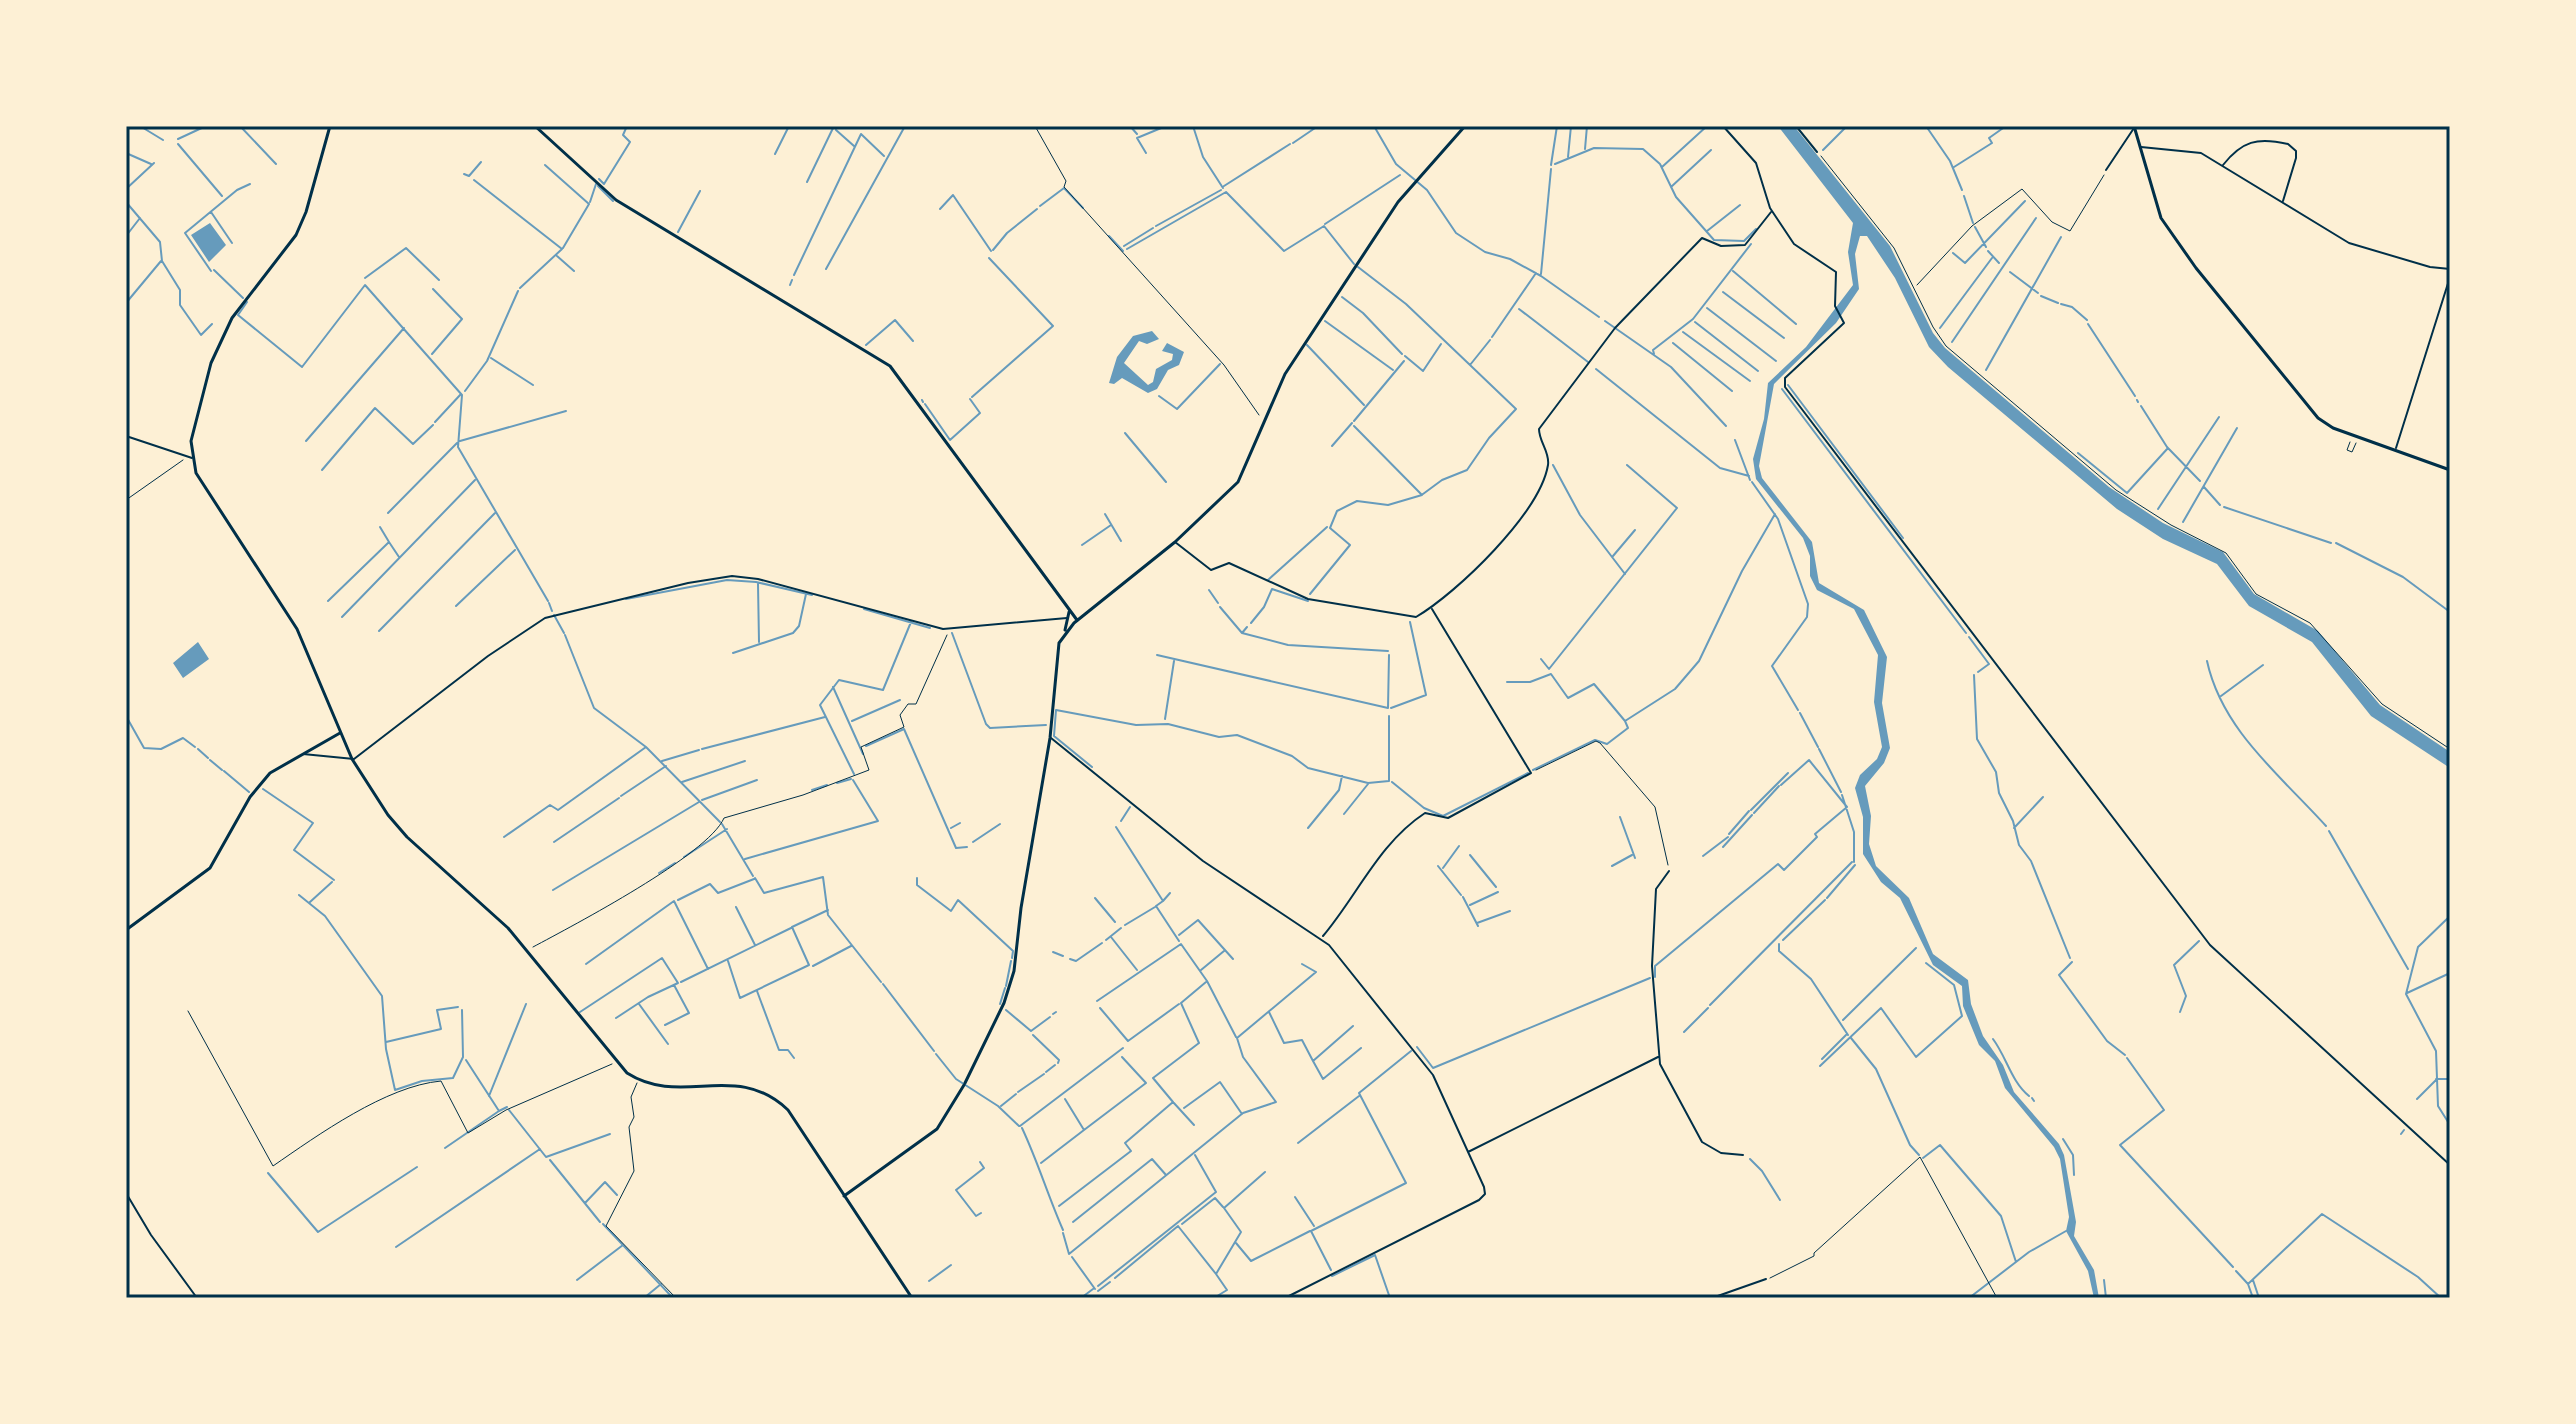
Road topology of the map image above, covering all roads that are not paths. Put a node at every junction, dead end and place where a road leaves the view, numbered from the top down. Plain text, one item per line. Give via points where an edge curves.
1 (330, 126) edge
2 (535, 126) edge
3 (1465, 126) edge
4 (1723, 126) edge
5 (1796, 126) edge
6 (2134, 127) edge
7 (2139, 147) junction
8 (1817, 152) road end
9 (2222, 166) junction
10 (2106, 170) road end
11 (2283, 202) junction
12 (1772, 211) junction
13 (2450, 269) edge
14 (2450, 277) edge
15 (126, 436) edge
16 (2396, 451) junction
17 (192, 458) junction
18 (2450, 470) edge
19 (1175, 542) junction
20 (1431, 608) junction
21 (1068, 615) junction
22 (1077, 620) junction
23 (1064, 634) junction
24 (340, 733) junction
25 (1050, 738) junction
26 (302, 753) junction
27 (352, 759) junction
28 (1669, 871) road end
29 (126, 930) edge
30 (1321, 937) junction
31 (1659, 1056) junction
32 (1468, 1152) junction
33 (1743, 1155) dead end
34 (2450, 1165) edge
35 (126, 1193) edge
36 (844, 1196) junction
37 (1766, 1279) road end
38 (197, 1298) edge
39 (912, 1298) edge
40 (1285, 1298) edge
41 (1712, 1298) edge

1 - 17 street via 296,235 220,340 194,428
2 - 21 street via 624,205 890,366
3 - 19 street via 1398,202 1285,374 1244,473
4 - 12 street via 1756,163
5 - 8 street
6 - 7 street
6 - 10 street
7 - 9 street via 2201,153
7 - 16 street via 2157,209 2179,246 2318,418
9 - 11 street
9 - 11 street via 2246,142 2288,144 2296,158
11 - 13 street via 2349,243
12 - 20 street via 1745,245 1721,246 1702,238 1615,328 1539,429 1549,463 1535,495 1486,562
12 - 34 street via 1794,244 1835,270 1842,326 1785,378 1785,387 2210,945
14 - 16 street
15 - 17 street
16 - 18 street
17 - 24 street via 203,488 297,629
19 - 20 street via 1211,570 1229,563 1308,599 1416,617
19 - 22 street
20 - 30 street via 1531,773 1448,818 1425,813 1414,820
21 - 22 street
21 - 23 street
21 - 27 street via 950,629 747,577 662,588 545,618
22 - 23 street
23 - 25 street via 1055,655
24 - 26 street
24 - 27 street
25 - 30 street via 1203,861
25 - 36 street via 1014,971 1004,1003 937,1129
26 - 27 street
26 - 29 street via 256,788 201,878
27 - 36 street via 407,837 508,928 616,1063 639,1080 680,1089 742,1085 775,1098
28 - 31 street via 1656,889 1652,966
30 - 32 street via 1428,1067
31 - 32 street
31 - 33 street via 1702,1142 1721,1153
32 - 40 street via 1484,1187 1483,1198
35 - 38 street
36 - 39 street
37 - 41 street

